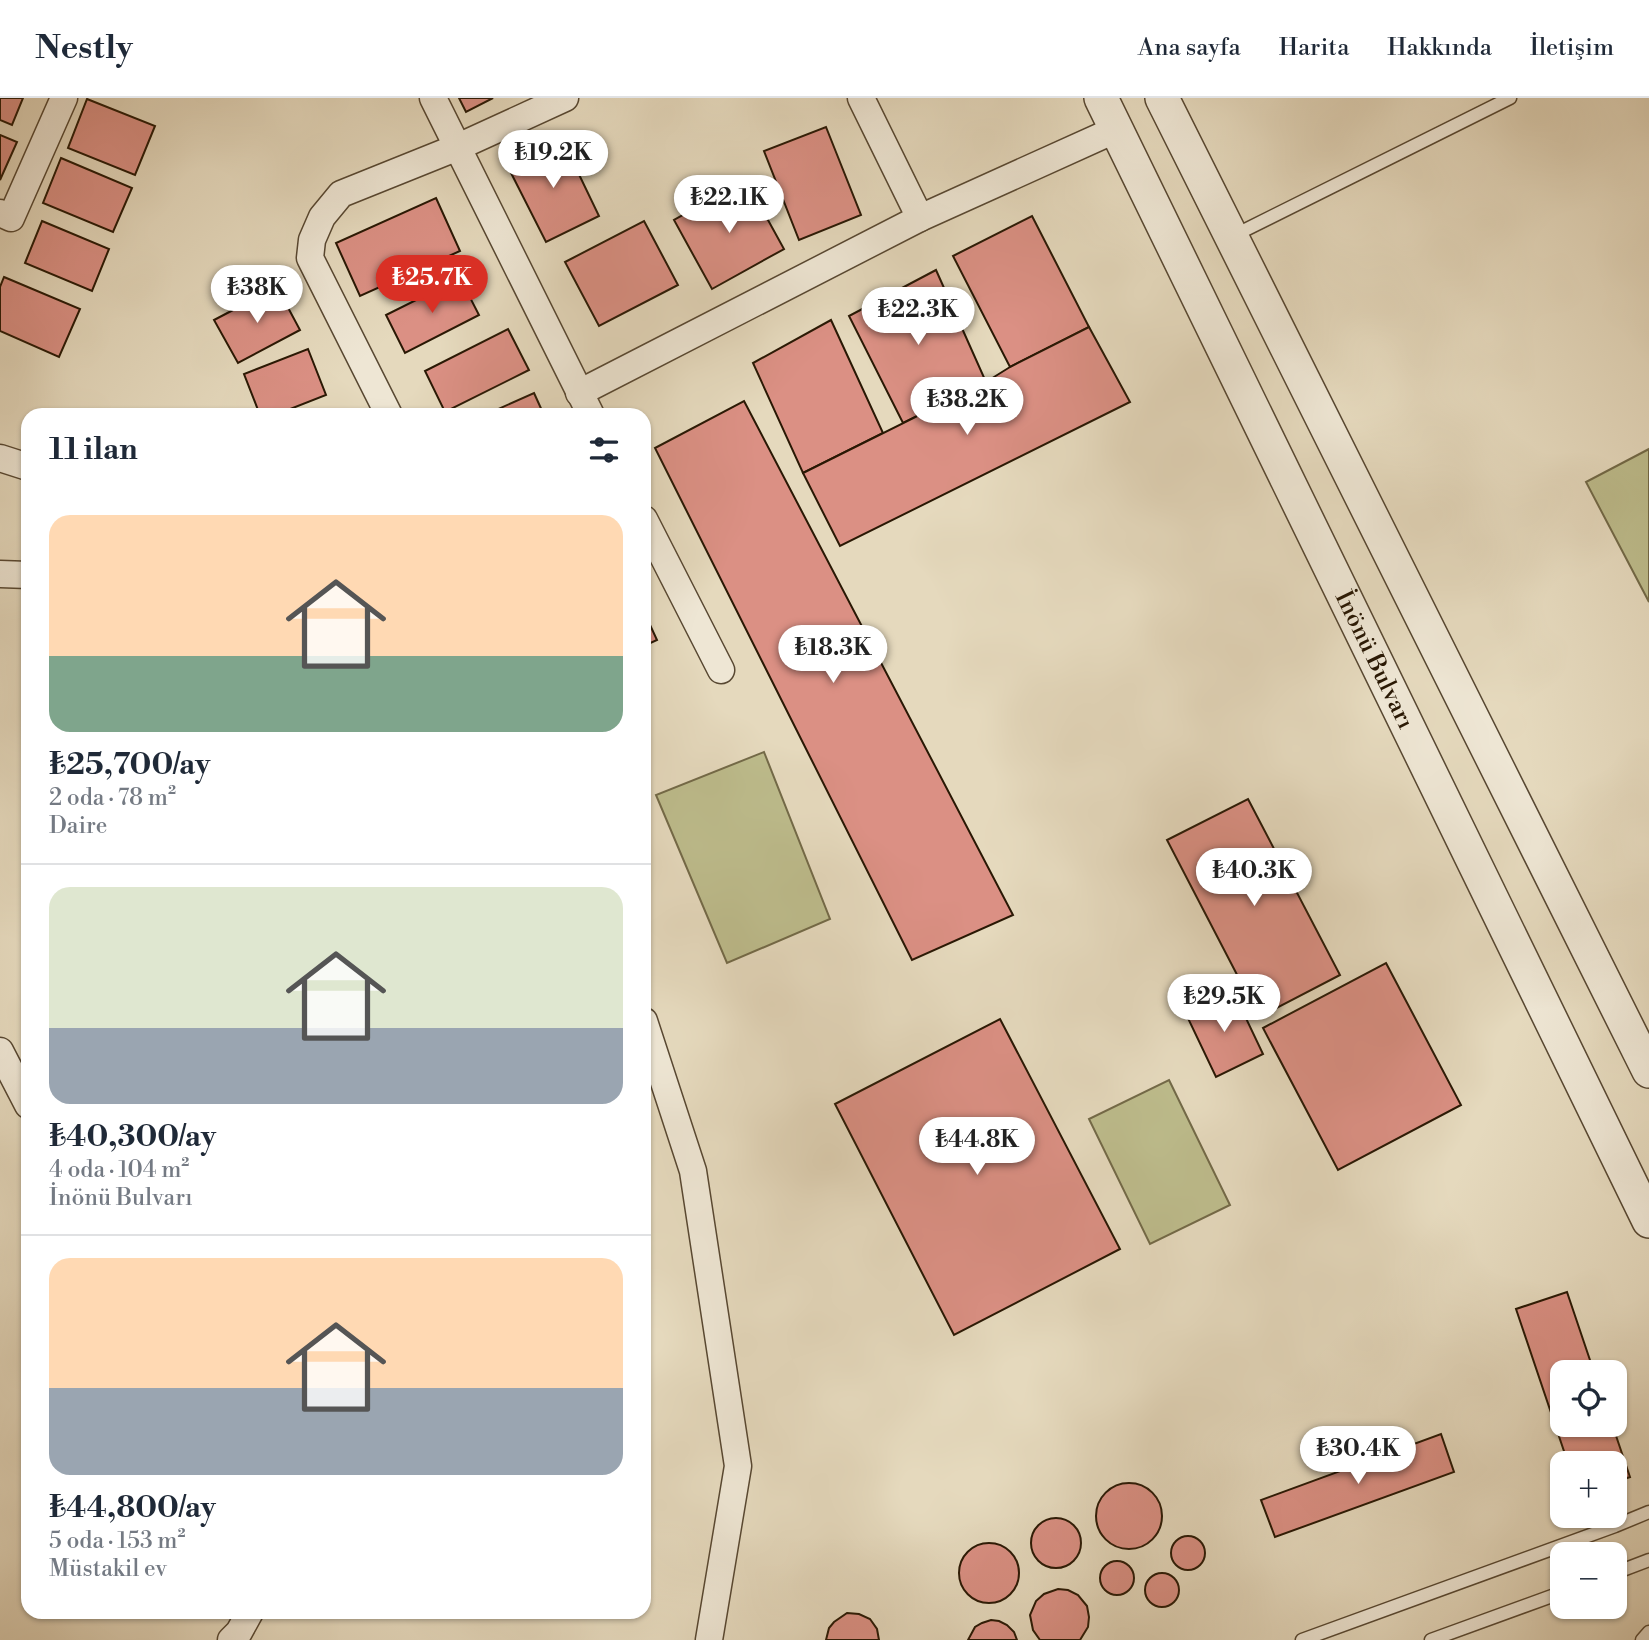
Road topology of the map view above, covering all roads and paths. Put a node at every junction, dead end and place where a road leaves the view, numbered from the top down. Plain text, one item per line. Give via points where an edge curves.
1 (64, 98) edge
2 (433, 98) edge
3 (565, 98) edge
4 (861, 98) edge
5 (1101, 98) edge
6 (1161, 98) edge
7 (1510, 98) edge
8 (1117, 129) junction
9 (458, 147) junction
10 (0, 213) edge
11 (920, 218) junction
12 (1231, 237) junction
13 (585, 404) edge
14 (385, 408) edge
15 (0, 458) edge
16 (21, 465) edge
17 (651, 533) edge
18 (0, 575) edge
19 (21, 575) edge
20 (721, 670) dead end
21 (651, 1042) edge
22 (0, 1051) edge
23 (1649, 1071) edge
24 (21, 1092) edge
25 (1649, 1221) edge
26 (1649, 1512) edge
27 (1649, 1560) edge
28 (1627, 1568) edge
29 (1550, 1597) edge
30 (246, 1619) edge
31 (1649, 1632) edge
32 (232, 1640) edge
33 (709, 1640) edge
34 (1302, 1640) edge
35 (1431, 1640) edge
36 (1642, 1640) edge

1 - 10 street via 11,218
2 - 9 street
3 - 9 street
4 - 11 street
5 - 8 street, İnönü Bulvarı
6 - 12 street
7 - 12 lane
8 - 11 street
8 - 25 street, İnönü Bulvarı
9 - 13 street
9 - 14 street via 341,194 322,217 312,240 314,269
11 - 13 street
12 - 23 street
15 - 16 street
17 - 20 street
18 - 19 street
21 - 33 street via 693,1171 738,1466
22 - 24 street
26 - 34 lane
27 - 28 lane
29 - 35 lane
30 - 32 street
31 - 36 lane

